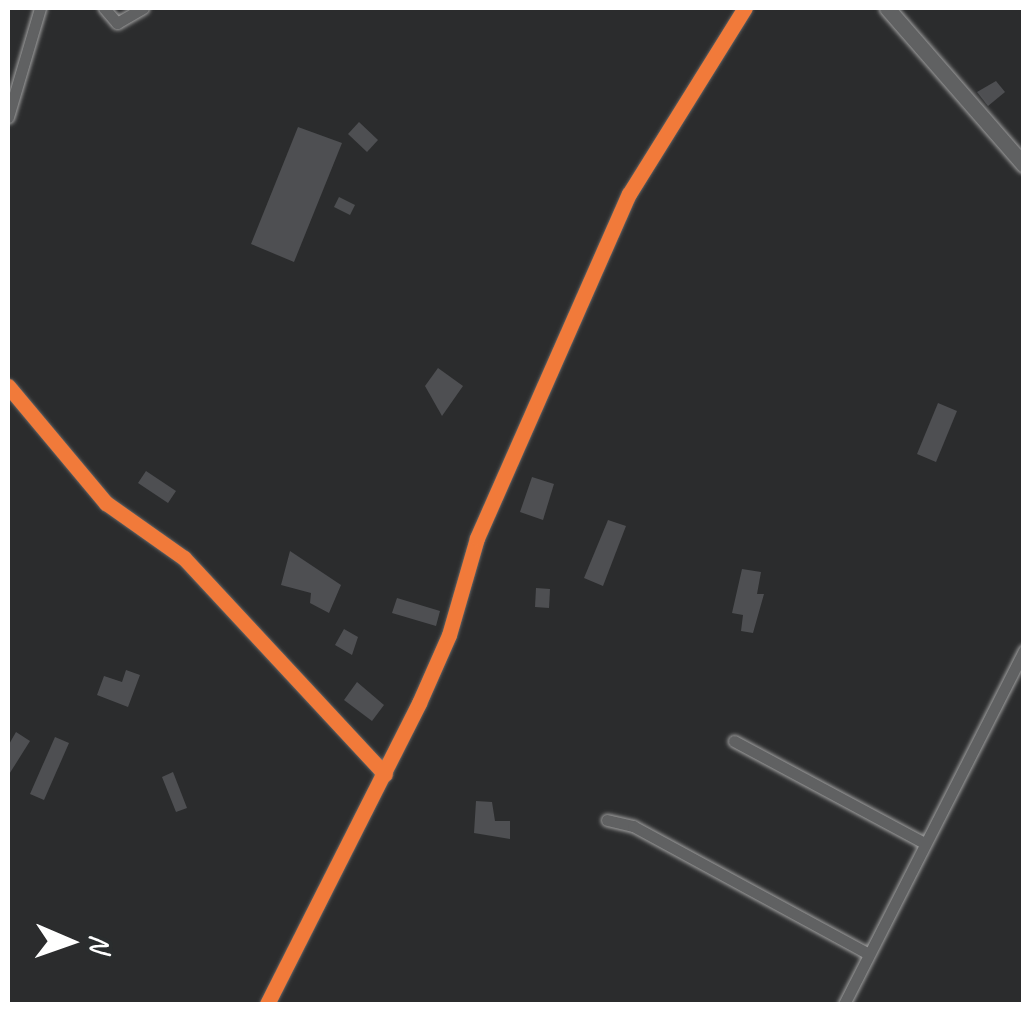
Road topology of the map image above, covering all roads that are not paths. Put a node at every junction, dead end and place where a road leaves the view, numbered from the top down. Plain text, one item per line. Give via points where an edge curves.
1 (40, 8) edge
2 (104, 8) edge
3 (143, 8) edge
4 (745, 8) edge
5 (887, 8) edge
6 (8, 117) edge
7 (1024, 165) edge
8 (8, 386) edge
9 (1024, 650) edge
10 (734, 741) dead end
11 (384, 774) junction
12 (607, 820) dead end
13 (924, 843) junction
14 (869, 954) junction
15 (267, 1004) edge
16 (844, 1004) edge

1 - 6 street
2 - 3 street via 117,22
4 - 11 street via 629,194 477,538 449,634
5 - 7 street
8 - 11 street via 106,503 184,558
9 - 13 street
10 - 13 street
11 - 15 street
12 - 14 street via 633,826
13 - 14 street
14 - 16 street

